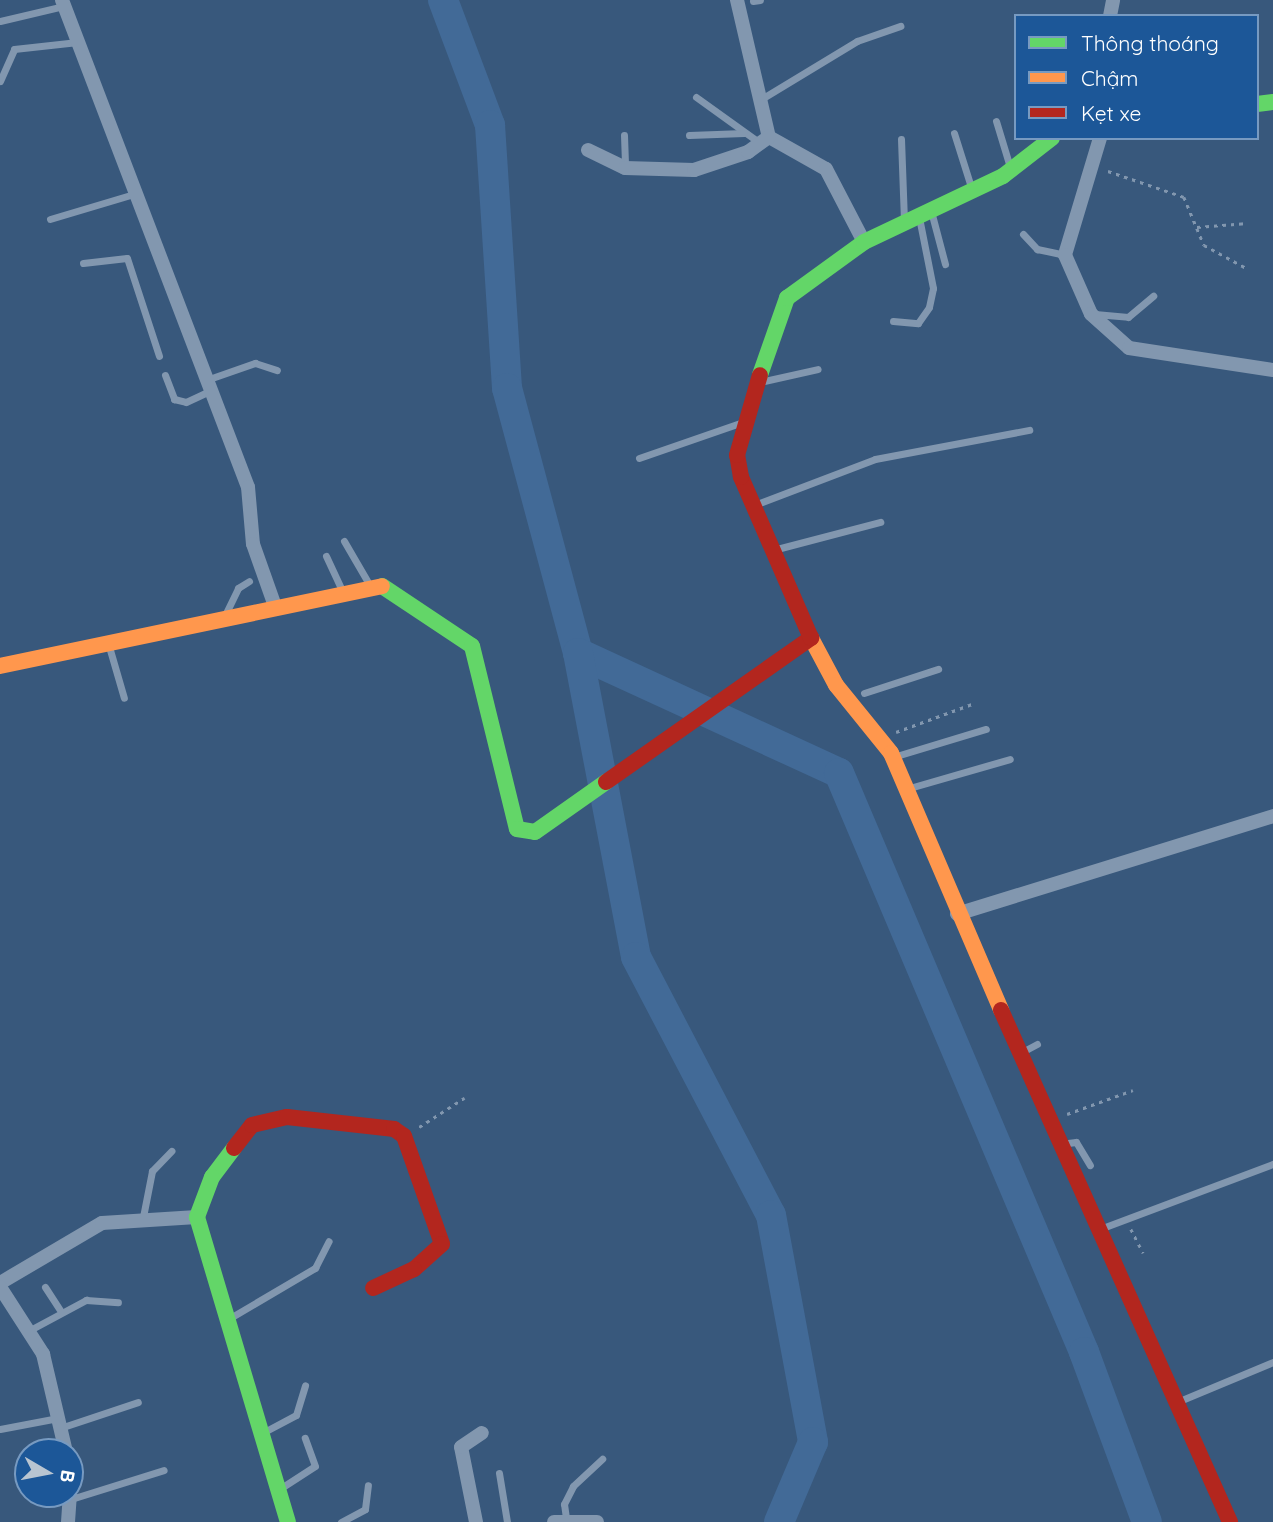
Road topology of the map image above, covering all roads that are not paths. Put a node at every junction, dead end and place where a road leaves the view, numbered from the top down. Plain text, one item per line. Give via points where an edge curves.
1 (747, 2) edge
2 (63, 3) edge
3 (0, 21) edge
4 (900, 26) dead end
5 (79, 42) junction
6 (0, 81) edge
7 (696, 97) dead end
8 (763, 97) junction
9 (996, 121) dead end
10 (745, 133) junction
11 (954, 133) dead end
12 (624, 135) dead end
13 (689, 135) dead end
14 (901, 139) dead end
15 (765, 140) junction
16 (1049, 140) edge
17 (1099, 140) edge
18 (588, 150) dead end
19 (625, 168) junction
20 (1011, 170) junction
21 (972, 191) junction
22 (138, 193) junction
23 (925, 213) junction
24 (50, 219) dead end
25 (904, 223) junction
26 (1023, 234) dead end
27 (864, 242) junction
28 (1065, 255) junction
29 (83, 263) dead end
30 (945, 264) dead end
31 (1153, 296) dead end
32 (1091, 314) junction
33 (893, 321) dead end
34 (159, 356) dead end
35 (818, 369) dead end
36 (277, 370) dead end
37 (1273, 370) edge
38 (165, 375) dead end
39 (756, 383) junction
40 (211, 384) junction
41 (743, 422) junction
42 (1029, 430) dead end
43 (639, 458) dead end
44 (753, 506) junction
45 (880, 522) dead end
46 (344, 541) dead end
47 (772, 550) junction
48 (326, 556) dead end
49 (249, 581) dead end
50 (370, 585) junction
51 (342, 591) junction
52 (275, 606) junction
53 (225, 617) junction
54 (811, 638) junction
55 (108, 642) junction
56 (0, 666) edge
57 (938, 668) dead end
58 (864, 693) dead end
59 (124, 698) dead end
60 (986, 729) dead end
61 (893, 757) junction
62 (1010, 760) dead end
63 (906, 789) junction
64 (1273, 816) edge
65 (957, 914) junction
66 (1037, 1044) dead end
67 (1018, 1054) junction
68 (1058, 1145) junction
69 (171, 1151) dead end
70 (1273, 1164) edge
71 (1090, 1165) dead end
72 (197, 1217) junction
73 (141, 1222) junction
74 (1096, 1231) junction
75 (329, 1241) dead end
76 (0, 1285) edge
77 (45, 1287) dead end
78 (373, 1288) dead end
79 (118, 1302) dead end
80 (60, 1310) junction
81 (229, 1318) junction
82 (30, 1330) junction
83 (1273, 1362) edge
84 (304, 1385) dead end
85 (138, 1402) dead end
86 (1175, 1403) junction
87 (59, 1423) junction
88 (0, 1429) edge
89 (264, 1432) junction
90 (482, 1433) dead end
91 (63, 1438) edge
92 (305, 1438) dead end
93 (603, 1459) dead end
94 (164, 1470) dead end
95 (499, 1474) dead end
96 (368, 1485) dead end
97 (279, 1488) junction
98 (84, 1493) edge
99 (560, 1520) edge
100 (288, 1522) edge
101 (341, 1522) edge
102 (476, 1522) edge
103 (507, 1522) edge
104 (597, 1522) edge
105 (1230, 1522) edge

1 - 8 street
2 - 3 lane
2 - 5 street
4 - 8 lane via 857,41
5 - 6 lane via 14,49
5 - 22 street
7 - 10 lane
8 - 15 street
9 - 20 lane
10 - 13 lane
10 - 15 lane
11 - 21 lane
12 - 19 lane
14 - 25 lane
15 - 19 street via 706,168
15 - 27 street via 826,169
16 - 20 street
17 - 28 street
18 - 19 street
20 - 21 street
21 - 23 street
22 - 24 lane
22 - 40 street
23 - 25 street
23 - 30 lane
23 - 33 lane via 933,288 929,307 918,323
25 - 27 street
26 - 28 lane via 1037,249
27 - 39 street via 787,298
28 - 32 street
29 - 34 lane via 127,258
31 - 32 lane via 1128,317
32 - 37 street via 1129,348
35 - 39 lane
36 - 40 lane via 242,365
38 - 40 lane via 174,399 186,402
39 - 41 street
40 - 52 street via 248,487 253,544
41 - 43 lane
41 - 44 street via 737,455
42 - 44 lane via 875,459
44 - 47 street
45 - 47 lane
46 - 50 lane
47 - 54 street
48 - 51 lane
49 - 53 lane via 238,588
50 - 51 street
50 - 54 street via 408,593 466,639 478,664 511,821 525,832 552,822
51 - 52 street
52 - 53 street
53 - 55 street
54 - 61 street
55 - 56 street
55 - 59 lane
57 - 58 lane
60 - 61 lane
61 - 63 street
62 - 63 lane
63 - 65 street
64 - 65 street
65 - 67 street
66 - 67 lane
67 - 68 street
68 - 71 lane via 1076,1142
68 - 74 street
69 - 73 lane via 152,1171
70 - 74 lane
72 - 73 street
72 - 78 street via 239,1136 270,1117 394,1129 404,1136 442,1244 414,1269
72 - 81 street
73 - 76 street via 88,1230
74 - 86 street
75 - 81 lane via 315,1268
76 - 82 street
77 - 80 lane
79 - 80 lane via 99,1298
80 - 82 lane
81 - 89 street
82 - 87 street via 43,1354
83 - 86 lane
84 - 89 lane via 296,1415
85 - 87 lane
86 - 105 street
87 - 88 lane
87 - 91 street
89 - 97 street
90 - 102 street via 461,1447
92 - 97 lane via 315,1466
93 - 99 lane via 573,1486
94 - 98 lane
95 - 103 lane
96 - 101 lane via 365,1508
97 - 100 street
99 - 104 street

